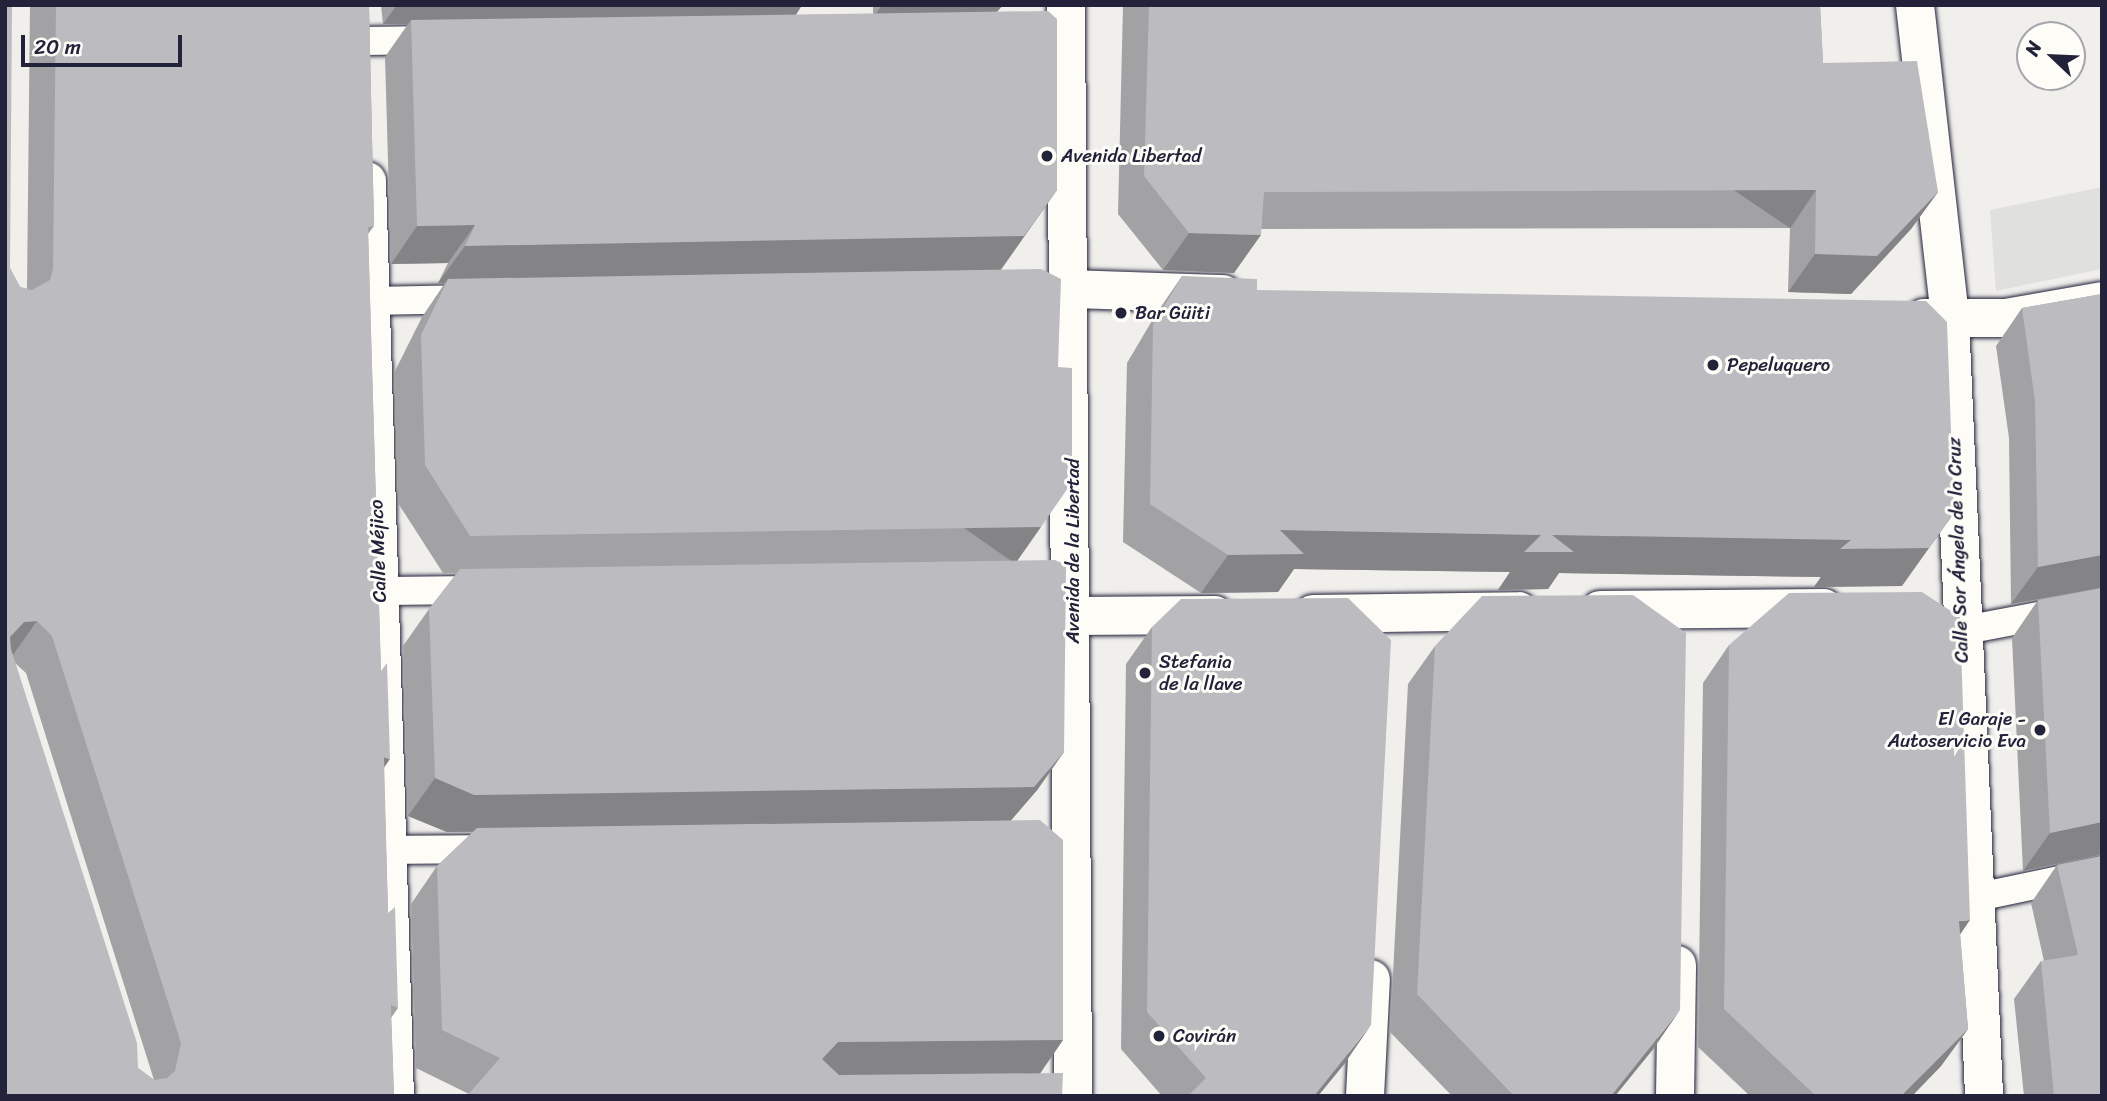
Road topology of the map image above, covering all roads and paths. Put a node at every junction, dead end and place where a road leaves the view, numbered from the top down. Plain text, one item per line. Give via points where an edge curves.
1 (1915, 5) edge
2 (362, 23) edge
3 (1056, 23) edge
4 (459, 40) edge
5 (364, 82) edge
6 (366, 137) edge
7 (1058, 289) junction
8 (1267, 296) edge
9 (508, 299) edge
10 (371, 301) junction
11 (2102, 301) edge
12 (1880, 317) edge
13 (1950, 319) junction
14 (504, 589) edge
15 (379, 591) junction
16 (1065, 592) junction
17 (2102, 604) edge
18 (1919, 607) edge
19 (1863, 608) edge
20 (1682, 609) junction
21 (1390, 613) junction
22 (1960, 619) junction
23 (1682, 651) edge
24 (1388, 654) edge
25 (526, 848) edge
26 (387, 850) junction
27 (2102, 871) edge
28 (1978, 897) junction
29 (1678, 929) edge
30 (1373, 944) edge
31 (1064, 1095) edge
32 (394, 1096) edge
33 (1365, 1096) edge
34 (1675, 1096) edge
35 (1984, 1096) edge

1 - 13 street, Calle Sor Ángela de la Cruz
2 - 4 lane
2 - 5 street
3 - 7 street, Avenida de la Libertad
6 - 10 street, Calle Méjico
7 - 8 street
7 - 16 street, Avenida de la Libertad
9 - 10 lane
10 - 15 street, Calle Méjico
11 - 13 street via 2006,318
12 - 13 street
13 - 22 street, Calle Sor Ángela de la Cruz
14 - 15 lane
15 - 26 street, Calle Méjico
16 - 21 street via 1266,614
16 - 31 street, Avenida de la Libertad via 1055,840
17 - 22 lane
18 - 22 street
19 - 20 street
20 - 21 street
20 - 23 street
21 - 24 street
22 - 28 street, Calle Sor Ángela de la Cruz
25 - 26 lane
26 - 32 street, Calle Méjico
27 - 28 lane
28 - 35 street, Calle Sor Ángela de la Cruz
29 - 34 street
30 - 33 street

